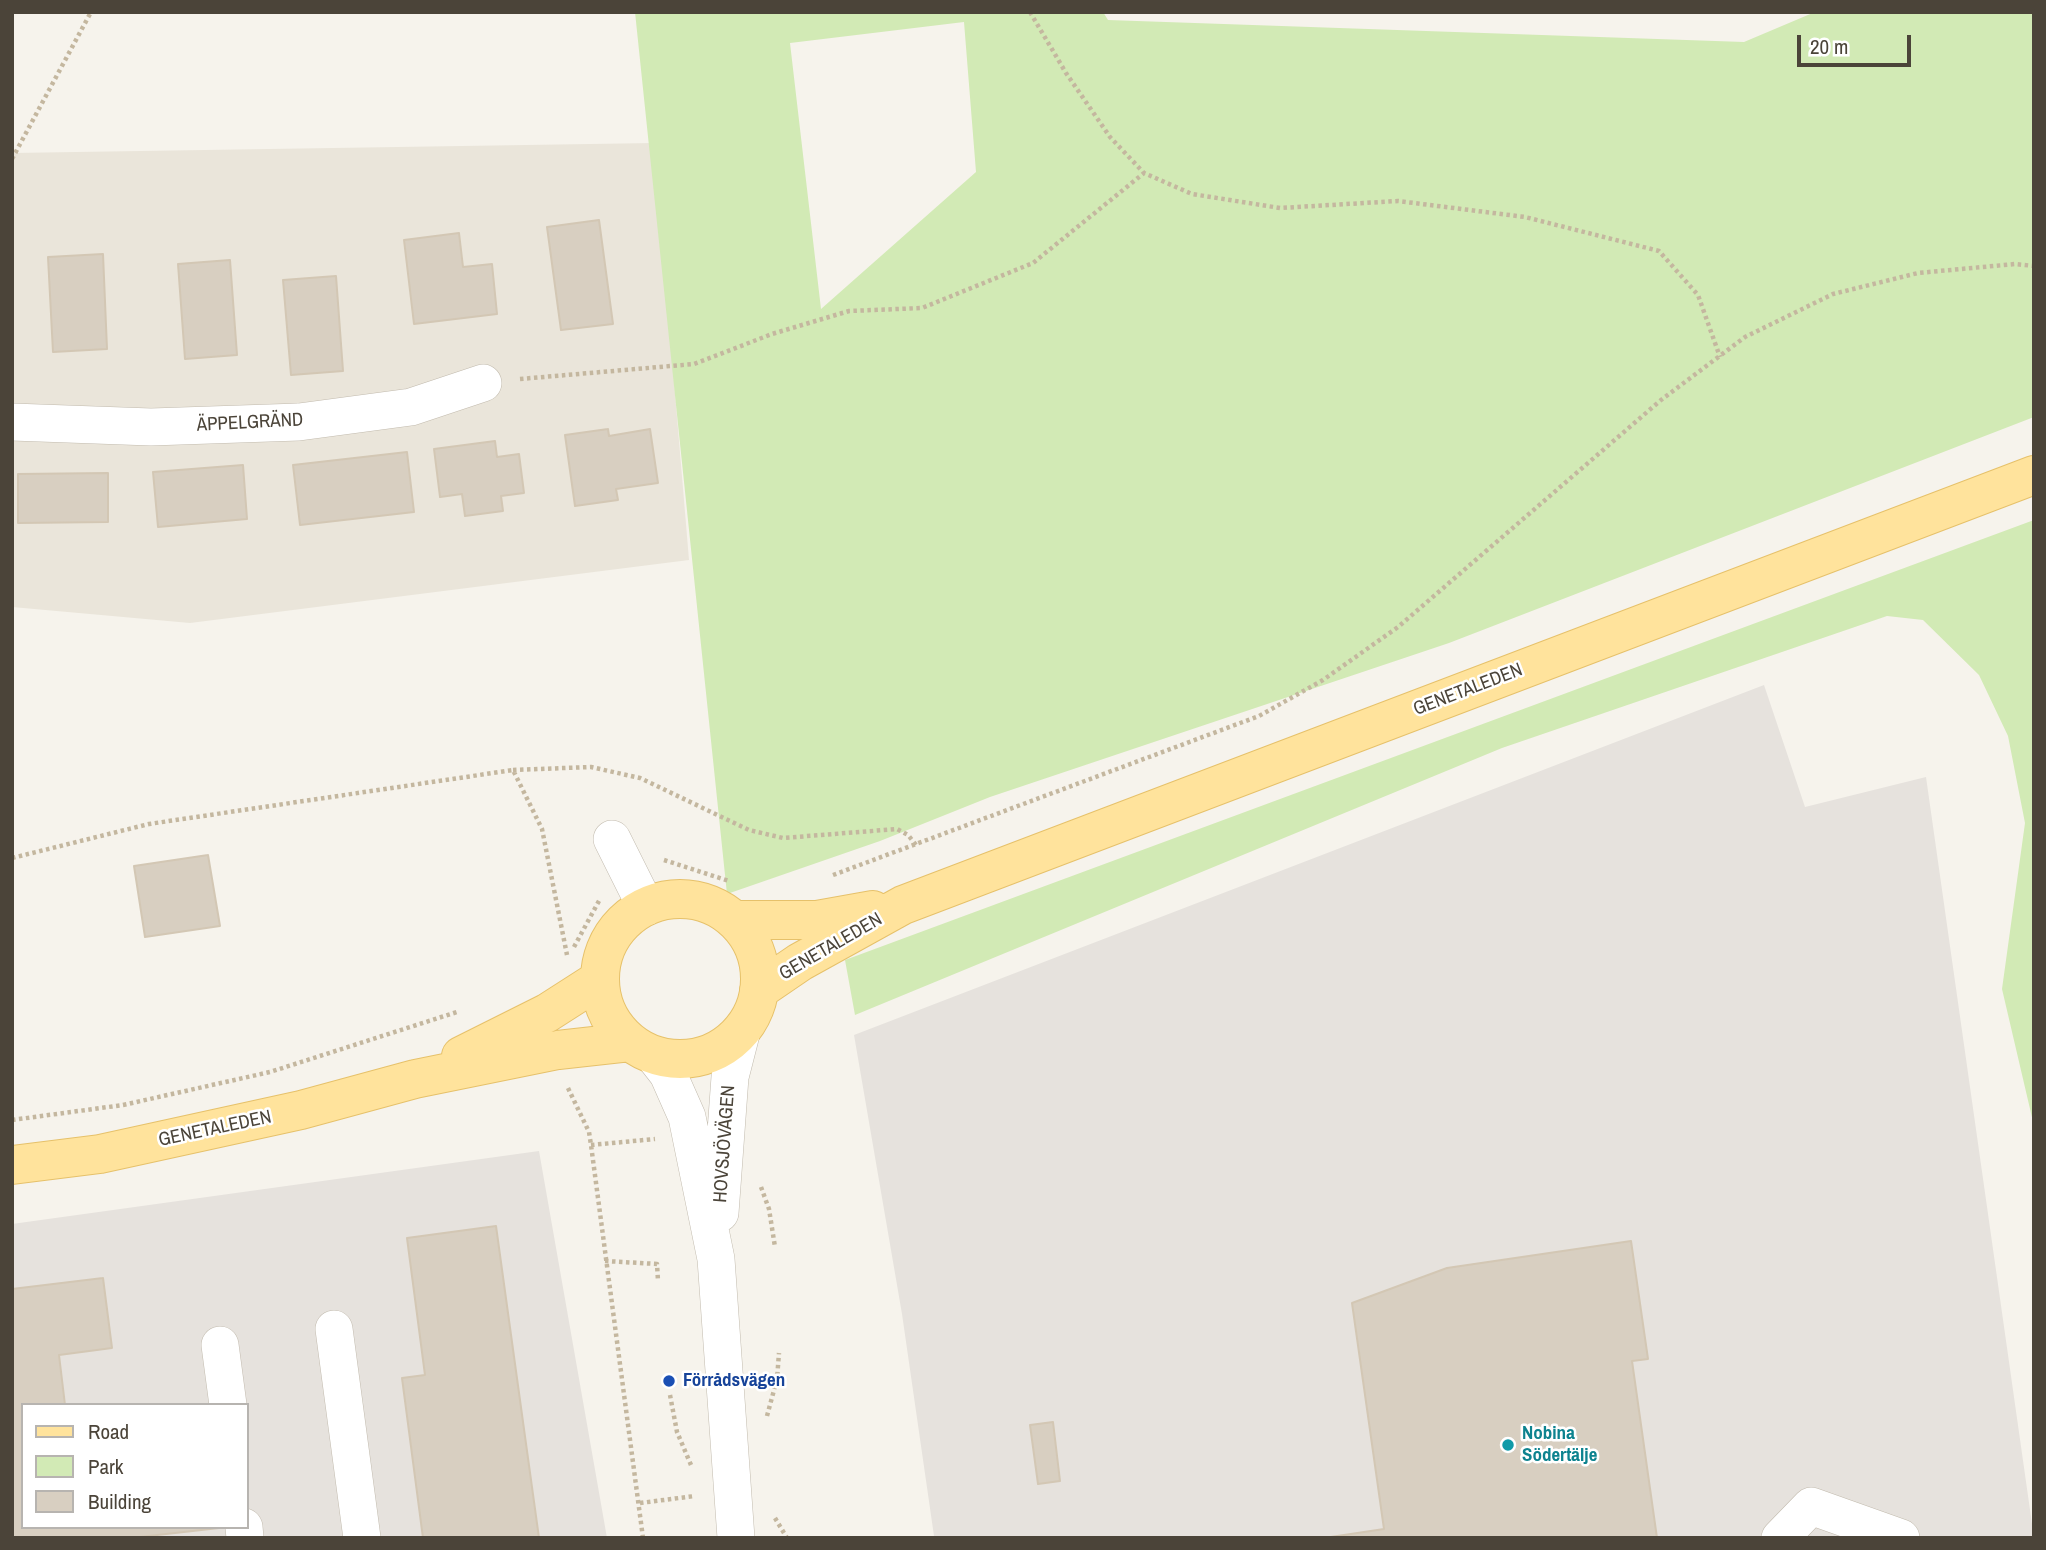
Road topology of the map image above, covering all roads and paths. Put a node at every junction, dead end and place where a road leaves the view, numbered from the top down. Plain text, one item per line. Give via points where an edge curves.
1 (91, 12) edge
2 (1030, 12) edge
3 (12, 159) edge
4 (1144, 173) junction
5 (2034, 266) edge
6 (1720, 356) junction
7 (483, 383) joint
8 (12, 422) edge
9 (2034, 475) edge
10 (513, 770) junction
11 (916, 845) junction
12 (620, 855) junction
13 (12, 858) edge
14 (822, 879) dead end
15 (732, 881) dead end
16 (903, 905) junction
17 (646, 907) junction
18 (734, 920) junction
19 (600, 979) junction
20 (759, 990) junction
21 (466, 1009) dead end
22 (742, 1030) junction
23 (642, 1049) junction
24 (558, 1050) junction
25 (415, 1079) junction
26 (12, 1120) edge
27 (12, 1165) edge
28 (716, 1259) junction
29 (605, 1261) junction
30 (658, 1281) dead end
31 (334, 1329) dead end
32 (220, 1345) dead end
33 (779, 1353) dead end
34 (670, 1395) dead end
35 (228, 1403) edge
36 (765, 1422) dead end
37 (693, 1471) dead end
38 (697, 1488) dead end
39 (698, 1496) dead end
40 (773, 1513) dead end
41 (362, 1538) edge
42 (643, 1538) edge
43 (736, 1538) edge
44 (787, 1538) edge
45 (1780, 1538) edge
46 (1901, 1538) edge

1 - 3 path
2 - 4 path via 1110,137
4 - 6 path via 1192,194 1280,208 1398,201 1525,217 1659,251 1698,295
4 - 7 path via 1033,263 922,308 849,310 694,364
5 - 6 path via 1918,273 1833,294 1745,337
6 - 11 path via 1661,400 1398,626 1323,680 1259,716
7 - 8 street, ÄPPELGRÄND via 411,407 299,422 151,427
9 - 16 main road, GENETALEDEN
10 - 11 path via 591,767 640,778 749,830 783,838 897,829
10 - 12 path via 542,829 568,957
10 - 13 path via 149,824
11 - 14 path
12 - 15 path via 663,860
12 - 17 street
16 - 18 main road, GENETALEDEN via 817,920
16 - 20 main road, GENETALEDEN
17 - 18 main road via 692,900
17 - 19 main road via 630,916 608,944
18 - 20 main road via 755,952
19 - 23 main road via 608,1014
19 - 25 main road, GENETALEDEN via 547,1013
20 - 22 main road
21 - 26 path via 270,1072 123,1105
22 - 23 main road via 728,1044 693,1059
22 - 28 street, HOVSJÖVÄGEN via 730,1077
23 - 24 main road, GENETALEDEN
23 - 28 street, HOVSJÖVÄGEN via 668,1074 687,1116
24 - 25 main road, GENETALEDEN
24 - 29 path via 569,1091 589,1132
25 - 27 main road, GENETALEDEN via 301,1110 113,1151
28 - 43 street, HOVSJÖVÄGEN
29 - 30 path via 657,1264
29 - 42 path
31 - 41 street
32 - 35 street
33 - 36 path via 778,1379
34 - 37 path via 677,1432
38 - 39 path
40 - 44 path
45 - 46 street via 1811,1506

